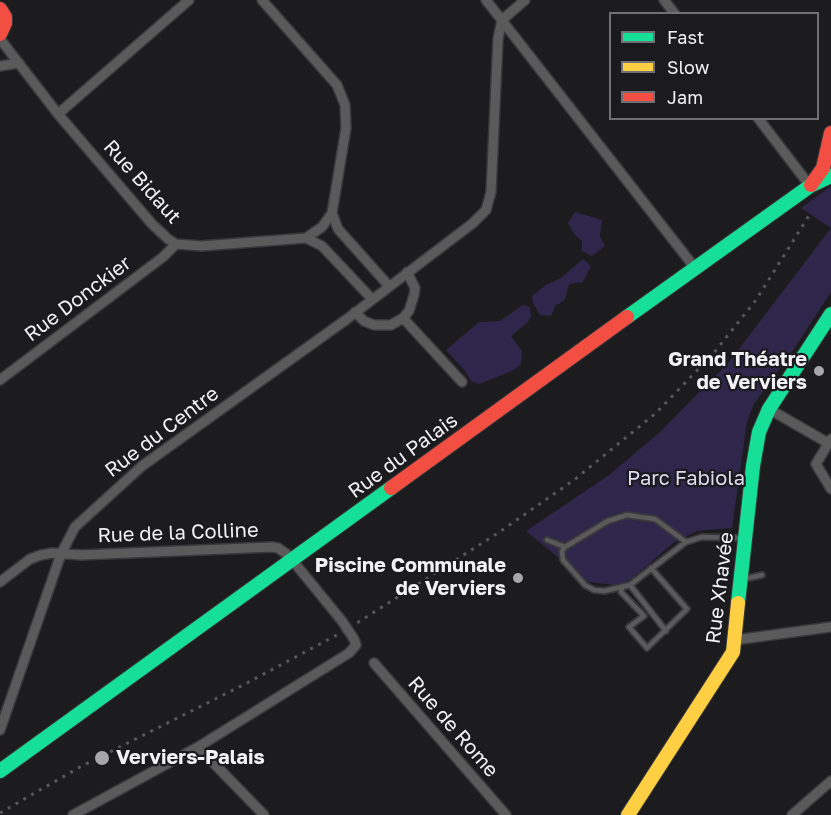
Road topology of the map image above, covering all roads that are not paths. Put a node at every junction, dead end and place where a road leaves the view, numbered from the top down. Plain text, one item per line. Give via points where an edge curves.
1 (189, 0) edge
2 (262, 0) edge
3 (486, 0) edge
4 (525, 0) edge
5 (664, 0) edge
6 (0, 9) edge
7 (673, 12) edge
8 (502, 20) junction
9 (0, 34) edge
10 (0, 39) edge
11 (19, 63) junction
12 (0, 66) edge
13 (58, 114) junction
14 (760, 120) edge
15 (831, 133) edge
16 (831, 176) edge
17 (810, 186) junction
18 (332, 213) junction
19 (306, 238) junction
20 (176, 244) junction
21 (695, 268) junction
22 (407, 272) junction
23 (389, 286) junction
24 (372, 299) junction
25 (355, 312) junction
26 (831, 314) edge
27 (403, 318) junction
28 (0, 380) edge
29 (462, 382) dead end
30 (769, 409) junction
31 (830, 441) edge
32 (831, 489) edge
33 (745, 539) junction
34 (547, 540) dead end
35 (686, 542) junction
36 (565, 547) junction
37 (60, 554) junction
38 (292, 560) junction
39 (651, 568) junction
40 (762, 575) dead end
41 (741, 579) junction
42 (0, 582) edge
43 (630, 585) junction
44 (622, 588) junction
45 (831, 627) edge
46 (666, 631) junction
47 (735, 640) junction
48 (374, 663) dead end
49 (0, 730) edge
50 (198, 747) junction
51 (0, 771) edge
52 (831, 781) edge
53 (73, 815) edge
54 (264, 815) edge
55 (506, 815) edge
56 (628, 815) edge
57 (792, 815) edge

1 - 13 street
2 - 18 street via 344,98 346,128
3 - 8 street
4 - 8 street
5 - 7 street
6 - 9 main road via 5,23
8 - 21 street
8 - 22 street, Rue du Centre via 496,57 489,202 480,217
10 - 11 street, Rue Bidaut
11 - 12 street
11 - 13 street, Rue Bidaut
13 - 20 street, Rue Bidaut via 156,229
14 - 17 street
15 - 17 main road via 821,172
16 - 17 main road, Rue du Palais
17 - 21 main road, Rue du Palais
18 - 19 street via 322,227
18 - 23 street via 338,229
19 - 20 street, Rue Bidaut via 201,246
19 - 24 street via 322,246
20 - 28 street, Rue Donckier
21 - 38 main road, Rue du Palais
22 - 23 street, Rue du Centre
22 - 27 street via 415,288
23 - 24 street, Rue du Centre
24 - 25 street, Rue du Centre
25 - 27 street via 374,326 391,325
25 - 37 street, Rue du Centre via 142,466 75,528
26 - 30 main road, Rue Xhavée
27 - 29 street
30 - 31 street
30 - 33 main road, Rue Xhavée via 758,435
31 - 32 street via 816,464
33 - 35 lane via 702,537
33 - 41 main road, Rue Xhavée
34 - 36 lane
35 - 36 lane via 654,519 627,516 608,521
35 - 39 lane
36 - 44 lane via 563,560 585,585 604,591
37 - 38 street, Rue de la Colline via 272,547
37 - 42 street via 30,559
37 - 49 street, Rue du Centre
38 - 50 street, bridge via 342,621 356,645 350,653
38 - 51 main road, Rue du Palais
39 - 43 lane
39 - 46 lane via 687,609
40 - 41 lane
41 - 47 main road, Rue Xhavée
43 - 44 lane
43 - 46 lane
44 - 46 lane via 621,592 644,616 629,627 647,648
45 - 47 street
47 - 56 main road, Rue Xhavée via 733,652
48 - 55 street, Rue de Rome
50 - 53 street
50 - 54 street
52 - 57 street

